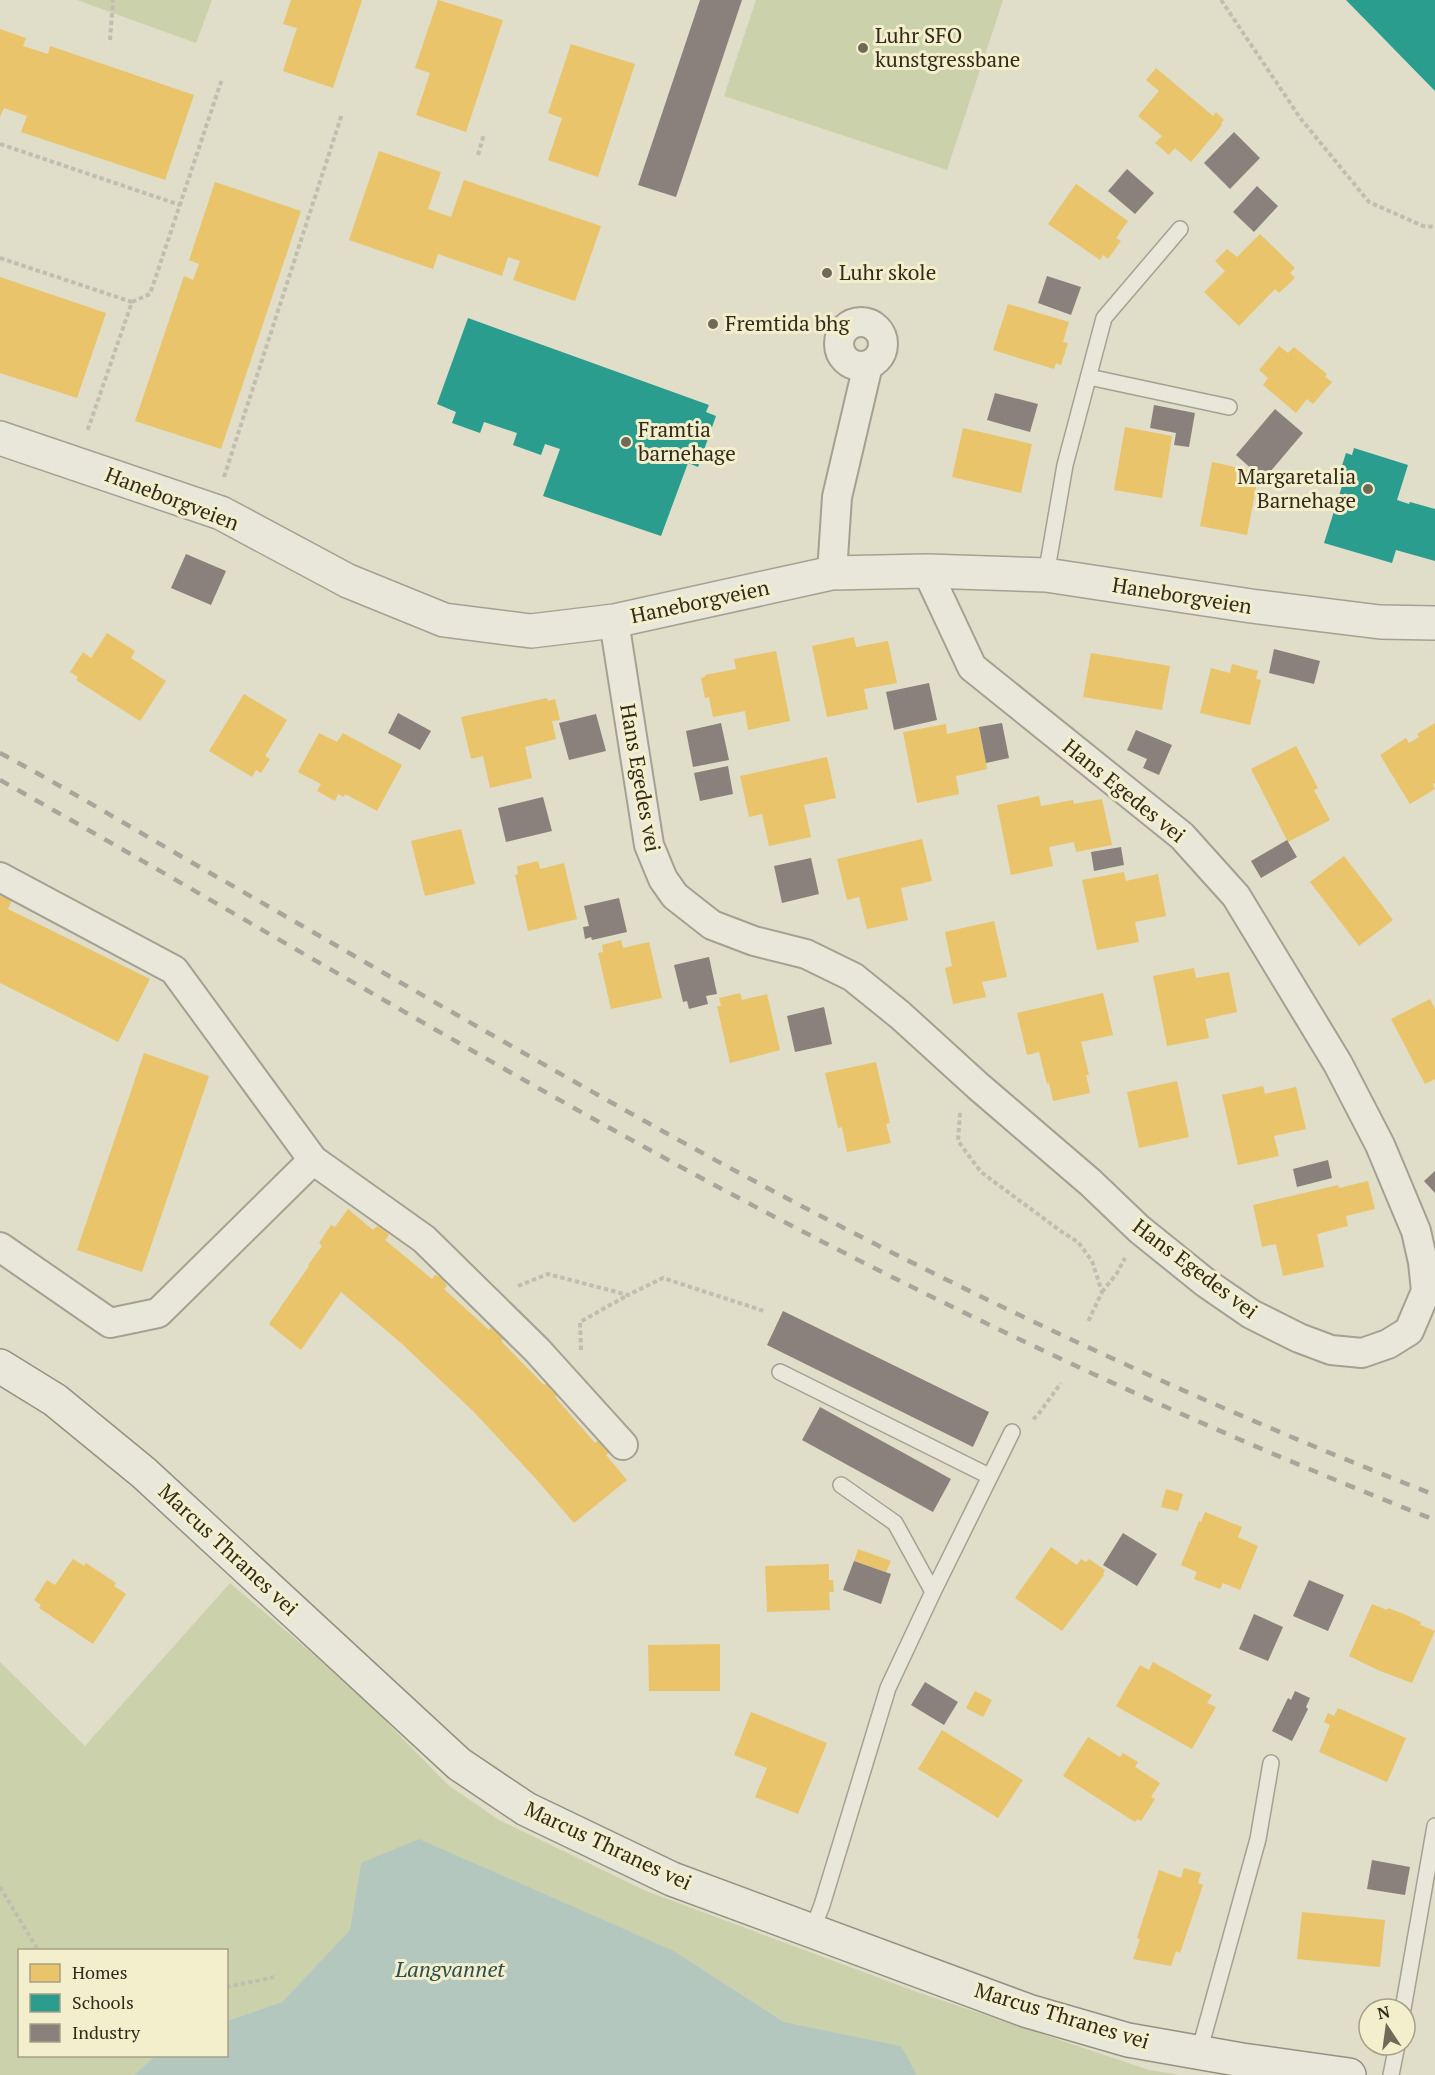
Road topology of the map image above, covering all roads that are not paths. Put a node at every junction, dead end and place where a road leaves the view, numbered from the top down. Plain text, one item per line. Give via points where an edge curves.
1 (1180, 229) dead end
2 (868, 365) dead end
3 (1089, 377) junction
4 (1229, 407) dead end
5 (0, 438) edge
6 (927, 571) junction
7 (832, 573) junction
8 (1046, 575) junction
9 (614, 621) junction
10 (1435, 623) edge
11 (0, 877) edge
12 (313, 1160) junction
13 (0, 1247) edge
14 (0, 1366) edge
15 (780, 1372) dead end
16 (1012, 1432) road end
17 (623, 1445) dead end
18 (989, 1476) junction
19 (841, 1485) dead end
20 (933, 1592) junction
21 (1271, 1763) dead end
22 (1435, 1826) edge
23 (812, 1931) junction
24 (1405, 1997) edge
25 (1199, 2052) junction
26 (1394, 2057) edge
27 (1349, 2075) edge
28 (1391, 2075) edge

1 - 3 lane via 1104,318
2 - 7 street via 837,497
3 - 4 lane
3 - 8 lane via 1065,465
5 - 9 main road, Haneborgveien via 221,513 348,581 444,620 531,631
6 - 7 main road, Haneborgveien
6 - 8 main road, Haneborgveien
6 - 9 street, Hans Egedes vei via 972,667 1182,836 1236,896 1338,1064 1380,1145 1416,1232 1423,1262 1426,1291 1409,1331 1388,1344 1362,1353 1331,1350 1251,1314 1139,1229 853,977 806,954 712,925 675,896 649,845
7 - 9 main road, Haneborgveien
8 - 10 main road, Haneborgveien via 1262,608 1380,622
11 - 12 street via 174,970
12 - 13 street via 158,1313 110,1323
12 - 17 street via 424,1239 537,1350
14 - 23 main road, Marcus Thranes vei via 55,1400 144,1473 459,1764 526,1809 672,1879
15 - 18 lane
16 - 18 lane
18 - 20 lane
19 - 20 lane via 894,1523
20 - 23 lane via 888,1688
21 - 25 lane via 1258,1839
22 - 24 lane
23 - 25 main road, Marcus Thranes vei via 1028,2011 1128,2040
25 - 27 main road, Marcus Thranes vei
26 - 28 lane

